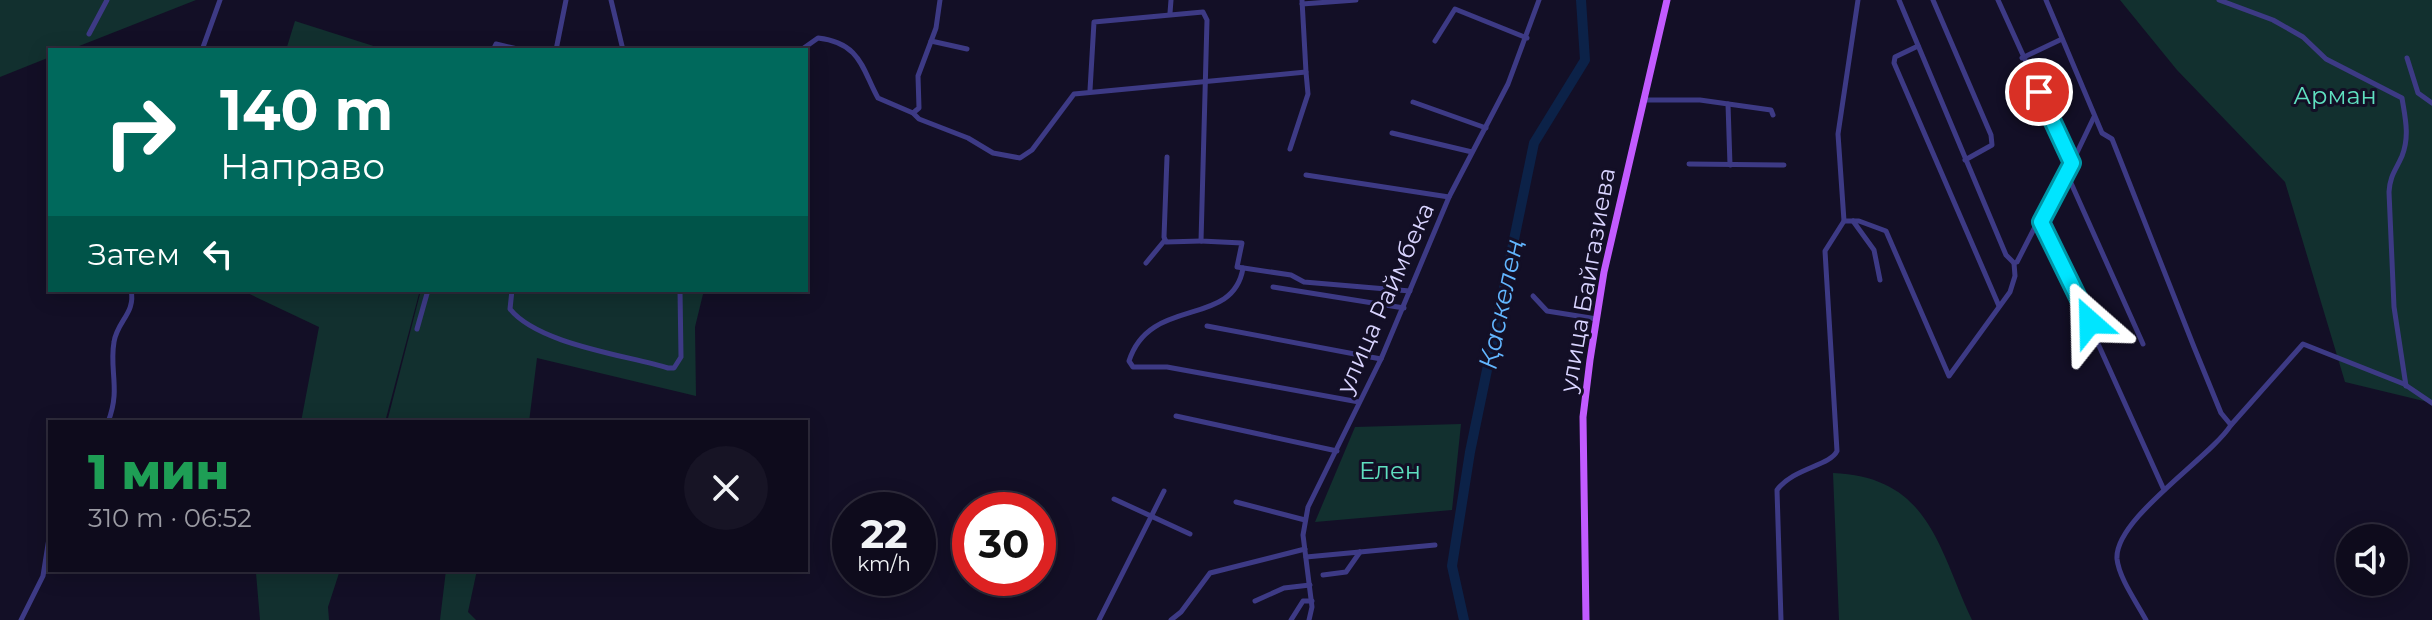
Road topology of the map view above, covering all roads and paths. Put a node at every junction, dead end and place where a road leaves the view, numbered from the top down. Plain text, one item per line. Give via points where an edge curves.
1 (107, 0) edge
2 (220, 0) edge
3 (566, 0) edge
4 (611, 0) edge
5 (940, 0) edge
6 (1171, 0) edge
7 (1356, 0) edge
8 (1539, 0) edge
9 (1667, 0) edge
10 (1858, 0) edge
11 (1899, 0) edge
12 (1933, 0) edge
13 (1998, 0) edge
14 (2046, 0) edge
15 (2219, 0) edge
16 (1302, 2) edge
17 (1170, 13) junction
18 (89, 34) dead end
19 (1527, 38) junction
20 (2062, 39) junction
21 (931, 41) junction
22 (1435, 41) dead end
23 (1918, 46) junction
24 (203, 48) edge
25 (494, 48) edge
26 (513, 48) edge
27 (556, 48) edge
28 (623, 48) edge
29 (804, 48) edge
30 (967, 49) dead end
31 (2022, 58) junction
32 (2407, 58) dead end
33 (1306, 72) junction
34 (1205, 80) junction
35 (1090, 90) junction
36 (2420, 94) junction
37 (2402, 98) junction
38 (1642, 100) junction
39 (1413, 102) dead end
40 (2432, 103) edge
41 (1728, 104) junction
42 (913, 113) junction
43 (1773, 115) dead end
44 (2095, 116) junction
45 (1486, 128) junction
46 (1392, 133) dead end
47 (1290, 149) dead end
48 (1472, 152) junction
49 (1167, 157) dead end
50 (1965, 160) junction
51 (2072, 163) junction
52 (1689, 164) dead end
53 (1730, 165) junction
54 (1784, 165) dead end
55 (2067, 174) junction
56 (1306, 175) dead end
57 (1449, 197) junction
58 (1844, 221) junction
59 (1852, 221) junction
60 (2041, 222) junction
61 (1165, 240) junction
62 (1201, 241) junction
63 (1146, 263) dead end
64 (2014, 263) junction
65 (1243, 268) junction
66 (1880, 280) dead end
67 (1320, 284) junction
68 (1273, 287) dead end
69 (1410, 291) junction
70 (131, 292) edge
71 (427, 292) edge
72 (512, 292) edge
73 (680, 292) edge
74 (1305, 292) junction
75 (1533, 296) dead end
76 (1999, 306) junction
77 (1404, 308) junction
78 (1597, 319) junction
79 (1207, 326) dead end
80 (417, 329) dead end
81 (2143, 344) dead end
82 (1381, 359) junction
83 (2406, 386) junction
84 (1359, 402) junction
85 (2432, 403) edge
86 (1176, 416) dead end
87 (108, 420) edge
88 (2231, 425) junction
89 (1337, 451) junction
90 (2164, 490) junction
91 (1164, 491) dead end
92 (1114, 499) dead end
93 (1236, 502) dead end
94 (1152, 517) junction
95 (1305, 520) junction
96 (1190, 534) dead end
97 (48, 545) edge
98 (1435, 545) dead end
99 (1305, 549) junction
100 (1361, 551) junction
101 (1306, 557) junction
102 (1323, 575) dead end
103 (1310, 585) junction
104 (1255, 601) dead end
105 (1312, 601) junction
106 (21, 620) edge
107 (1099, 620) edge
108 (1171, 620) edge
109 (1291, 620) edge
110 (1309, 620) edge
111 (1586, 620) edge
112 (1781, 620) edge
113 (2146, 620) edge

1 - 18 street
2 - 24 street
3 - 27 street
4 - 28 street
5 - 21 street
6 - 17 street
7 - 16 street
8 - 19 street, улица Раймбека
9 - 38 main road, улица Байгазиева
10 - 58 street via 1838,134
11 - 23 street
12 - 50 street via 1991,135 1988,149
13 - 31 street
14 - 20 street
15 - 37 street via 2273,20 2303,37 2326,59
16 - 33 street
17 - 34 street via 1203,12
17 - 35 street via 1094,22
19 - 22 street via 1455,9
19 - 45 street, улица Раймбека
20 - 31 street
20 - 44 street
21 - 30 street
21 - 42 street via 918,76 919,108
23 - 50 street
23 - 76 street via 1895,57 1894,63
25 - 26 street
29 - 42 street via 818,38 845,48 864,64 878,98
31 - 51 street
32 - 36 street
33 - 34 street
33 - 47 street via 1308,94
34 - 35 street
34 - 62 street
35 - 42 street via 1074,94 1032,150 1020,158 993,153
36 - 37 street
36 - 40 street
37 - 83 street via 2406,137 2389,192 2394,307
38 - 41 street
38 - 78 main road, улица Байгазиева
39 - 45 street
41 - 43 street via 1771,110
41 - 53 street
44 - 51 street
44 - 88 street via 2102,133 2112,139 2221,413
45 - 48 street, улица Раймбека
46 - 48 street
48 - 57 street, улица Раймбека
49 - 61 street
50 - 64 street
51 - 55 street
52 - 53 street
53 - 54 street
55 - 60 street
55 - 81 street
56 - 57 street
57 - 69 street, улица Раймбека
58 - 59 street
58 - 112 street via 1825,251 1836,455 1777,490
59 - 66 street via 1874,250
59 - 76 street via 1886,231 1949,376
60 - 64 street
60 - 90 street
61 - 62 street
61 - 63 street
62 - 65 street via 1242,243 1237,267
64 - 76 street via 2014,285
65 - 67 street
65 - 84 street via 1238,286 1223,300 1150,326 1133,349 1133,367 1167,367
67 - 69 street
67 - 74 street
68 - 74 street
69 - 77 street, улица Раймбека
70 - 87 street via 132,309 113,344 117,381
71 - 80 street
72 - 73 street via 510,309 528,324 668,368 681,357
74 - 77 street
75 - 78 street via 1547,311
77 - 82 street, улица Раймбека
78 - 111 main road, улица Байгазиева via 1583,417
79 - 82 street
82 - 84 street, улица Раймбека
83 - 85 street
83 - 88 street via 2303,344
84 - 89 street, улица Раймбека
86 - 89 street
88 - 90 street
89 - 95 street, улица Раймбека
90 - 113 street via 2138,518 2118,553
91 - 94 street
92 - 94 street
93 - 95 street
94 - 96 street
94 - 107 street
95 - 99 street, улица Раймбека
97 - 106 street via 43,576
98 - 100 street
99 - 101 street, улица Раймбека
99 - 108 street via 1210,573
100 - 101 street
100 - 102 street via 1346,572
101 - 103 street, улица Раймбека
103 - 104 street via 1284,588
103 - 105 street, улица Раймбека
105 - 109 street via 1303,601
105 - 110 street, улица Раймбека

